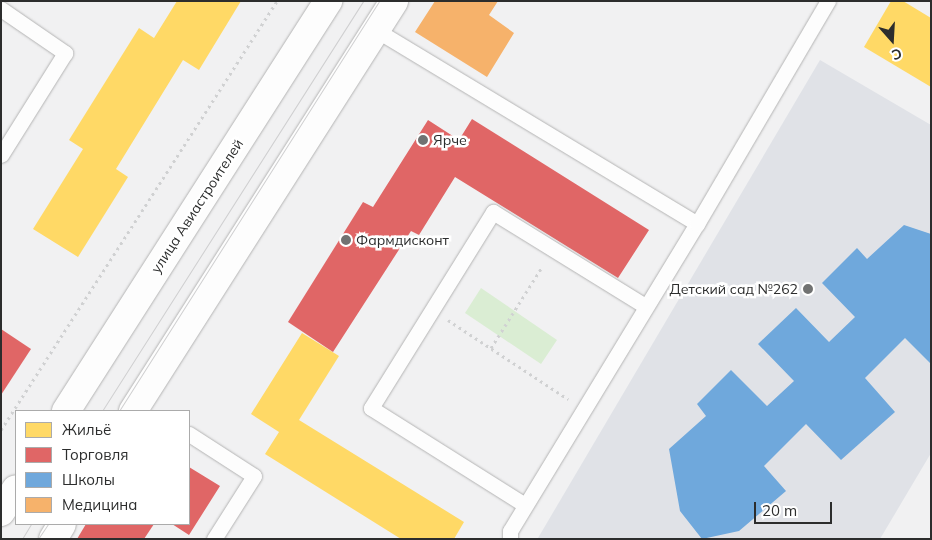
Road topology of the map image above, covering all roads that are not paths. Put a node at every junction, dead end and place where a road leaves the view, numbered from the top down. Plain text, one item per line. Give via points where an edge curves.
1 (328, 1) edge
2 (394, 1) edge
3 (828, 1) edge
4 (1, 9) edge
5 (376, 30) junction
6 (1, 155) edge
7 (698, 224) junction
8 (645, 306) junction
9 (142, 408) edge
10 (67, 410) edge
11 (190, 435) edge
12 (15, 491) edge
13 (525, 505) junction
14 (1, 512) edge
15 (61, 525) edge
16 (53, 539) edge
17 (214, 539) edge
18 (510, 539) edge

1 - 10 main road, улица Авиастроителей
2 - 5 main road
3 - 7 lane
4 - 6 lane via 65,53
5 - 7 lane
5 - 9 main road
7 - 8 lane
8 - 13 lane
8 - 13 lane via 493,212 371,408
11 - 17 lane via 254,476
12 - 14 main road
13 - 18 lane via 510,531
15 - 16 main road

